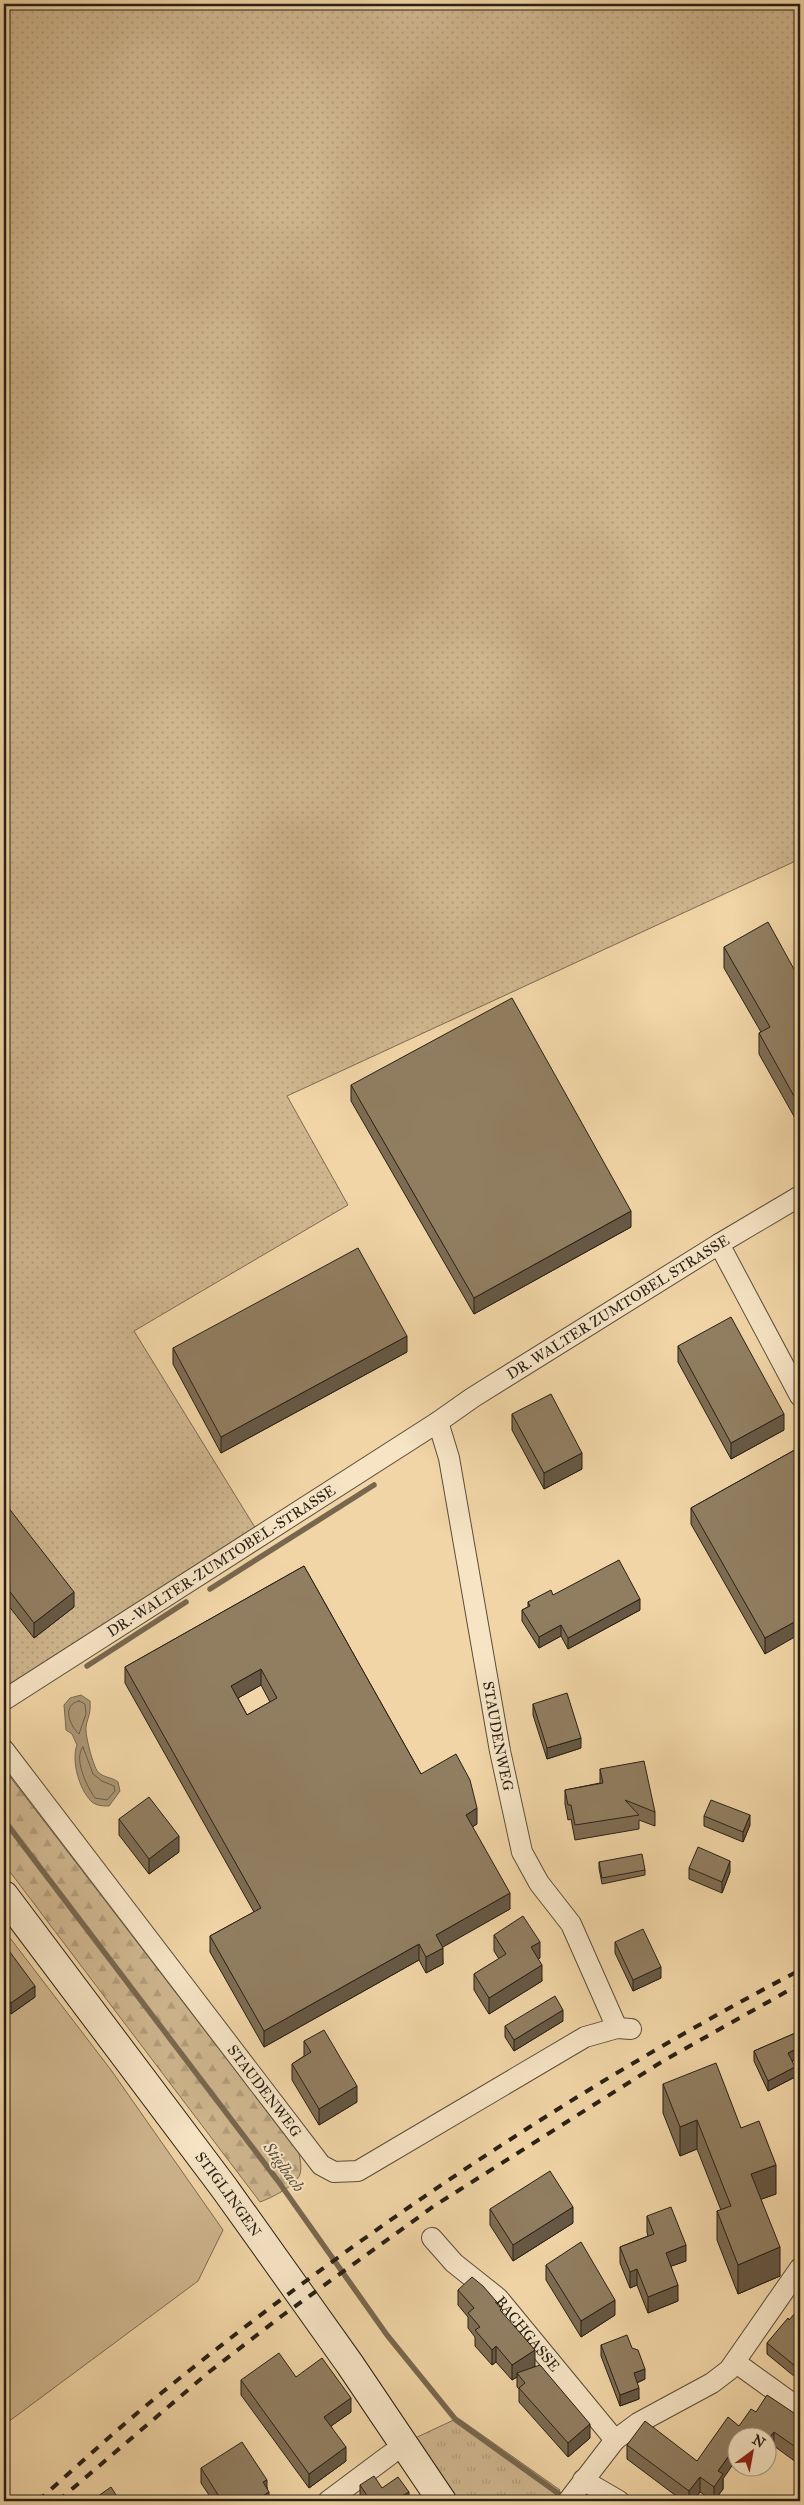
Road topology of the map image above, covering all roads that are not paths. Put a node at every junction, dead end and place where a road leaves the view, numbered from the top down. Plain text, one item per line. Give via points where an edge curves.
1 (800, 1196) edge
2 (719, 1244) junction
3 (800, 1396) edge
4 (438, 1422) junction
5 (4, 1700) edge
6 (4, 1750) edge
7 (4, 1895) edge
8 (432, 2238) dead end
9 (800, 2268) edge
10 (735, 2362) junction
11 (800, 2409) edge
12 (615, 2440) junction
13 (391, 2454) dead end
14 (575, 2491) edge
15 (328, 2501) edge
16 (442, 2501) edge
17 (619, 2501) edge

1 - 2 street, DR. WALTER ZUMTOBEL STRASSE
2 - 3 street
2 - 4 street, DR. WALTER ZUMTOBEL STRASSE
4 - 5 street, DR.-WALTER-ZUMTOBEL-STRASSE
4 - 6 street, STAUDENWEG via 449,1458 500,1751 522,1852 539,1883 571,1924 624,2029 585,2037 358,2171 334,2172 321,2164
7 - 16 main road, STIGLINGEN via 225,2189
8 - 12 street, BACHGASSE via 448,2258 498,2298
9 - 10 street
10 - 11 street
10 - 12 street via 712,2384 638,2422
12 - 14 street
13 - 15 street
14 - 17 street

